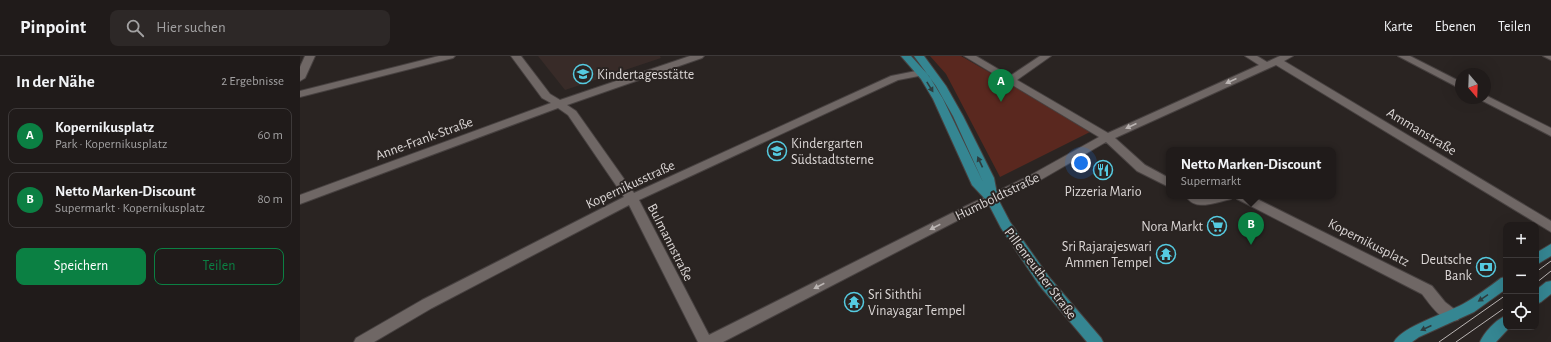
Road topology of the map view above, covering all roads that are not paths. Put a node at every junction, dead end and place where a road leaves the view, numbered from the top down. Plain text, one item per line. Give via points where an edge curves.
1 (310, 56) edge
2 (450, 56) edge
3 (516, 56) edge
4 (699, 56) edge
5 (906, 56) edge
6 (919, 56) edge
7 (969, 56) edge
8 (1046, 56) edge
9 (1250, 56) edge
10 (1404, 56) edge
11 (1277, 61) edge
12 (920, 73) junction
13 (300, 78) edge
14 (1011, 80) junction
15 (1455, 83) edge
16 (300, 94) edge
17 (1491, 102) edge
18 (559, 104) junction
19 (1551, 132) edge
20 (1107, 136) junction
21 (1166, 181) edge
22 (632, 199) junction
23 (992, 199) junction
24 (1197, 199) edge
25 (1211, 199) edge
26 (1247, 199) edge
27 (300, 200) edge
28 (1549, 226) edge
29 (1551, 249) edge
30 (1539, 258) edge
31 (1503, 284) edge
32 (1551, 286) edge
33 (1539, 296) edge
34 (1453, 316) junction
35 (1503, 325) edge
36 (361, 342) edge
37 (705, 342) edge
38 (709, 342) edge
39 (1096, 342) edge
40 (1401, 342) edge
41 (1487, 342) edge

1 - 13 street
2 - 16 street
3 - 18 street, Bulmannstraße via 546,96
4 - 18 street, Anne-Frank-Straße
5 - 12 main road, Pillenreuther Straße
23 -> 6 main road, Pillenreuther Straße via 988,178 958,116 941,86
7 - 14 street
8 - 14 street
9 - 11 street, Ammanstraße
10 - 15 street
11 -> 20 street, Humboldtstraße
11 - 28 street, Ammanstraße
12 - 22 street, Kopernikusstraße via 895,78
12 -> 23 main road, Pillenreuther Straße via 942,108 976,182
14 - 20 street
17 - 19 street
18 - 22 street, Bulmannstraße via 572,113
18 - 27 street, Anne-Frank-Straße
20 - 21 street via 1141,168
20 - 23 street, Humboldtstraße via 1033,179
22 - 36 street, Kopernikusstraße via 427,304
22 - 37 street, Bulmannstraße
23 -> 38 street, Humboldtstraße
23 - 39 main road, Pillenreuther Straße via 1005,225 1030,263
24 - 25 street
26 - 34 street, Kopernikusplatz via 1427,290 1440,306
29 - 30 main road
31 -> 34 main road
32 - 33 main road
34 -> 40 main road via 1414,333
35 - 41 main road

